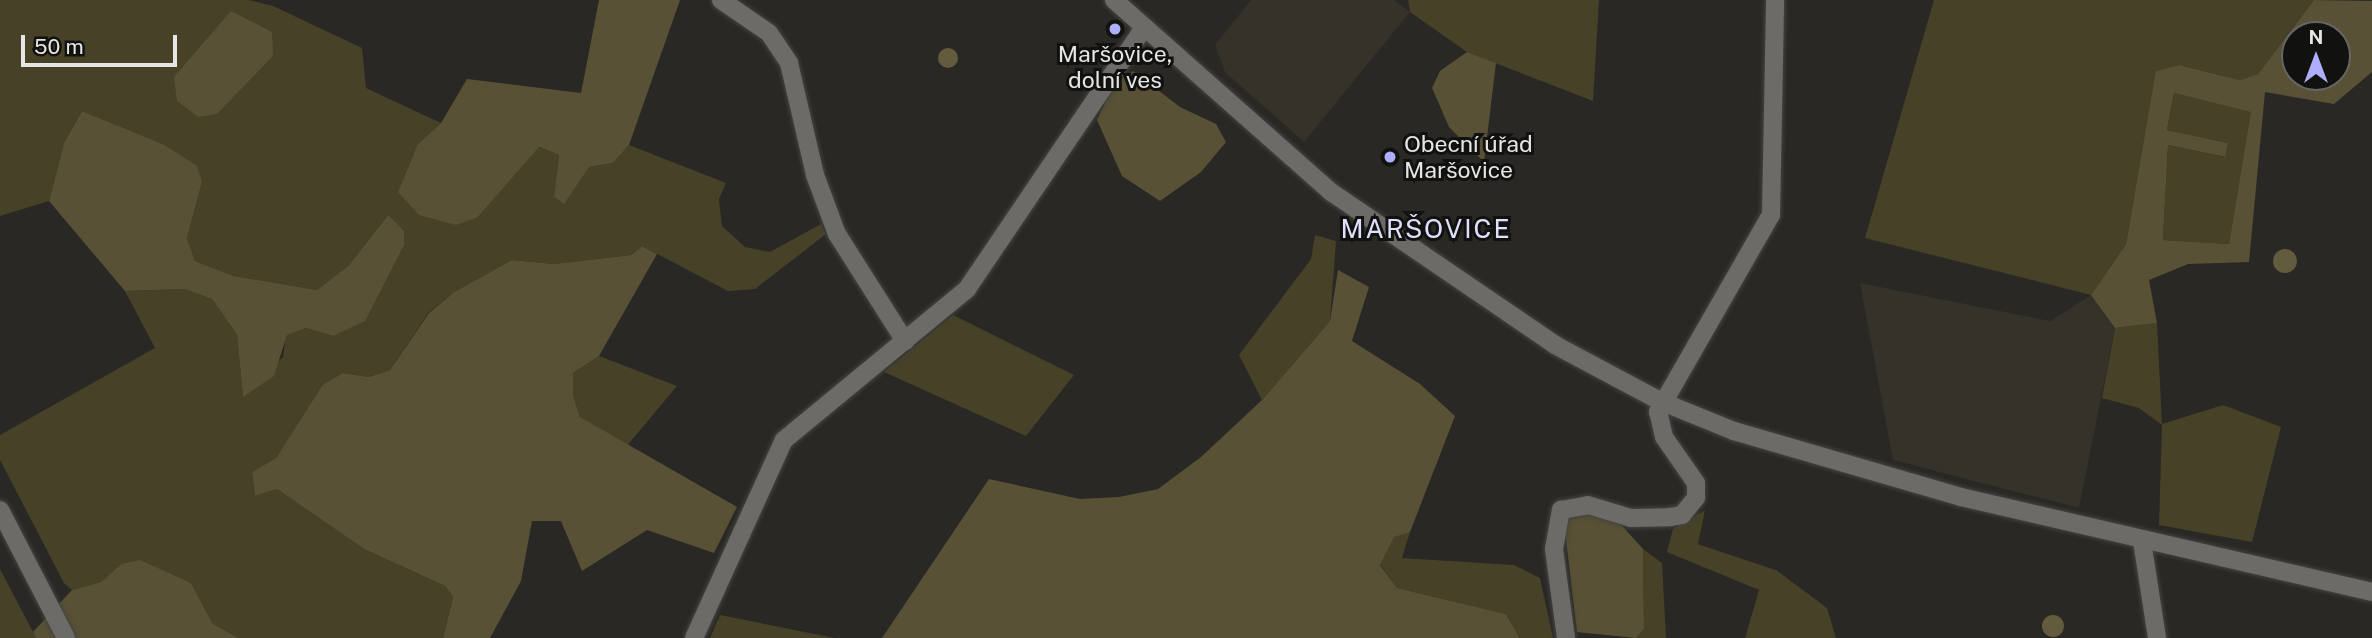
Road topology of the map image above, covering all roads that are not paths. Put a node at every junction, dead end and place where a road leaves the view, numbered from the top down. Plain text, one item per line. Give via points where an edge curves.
1 (721, 0) edge
2 (1114, 0) edge
3 (1774, 0) edge
4 (1144, 28) junction
5 (905, 341) junction
6 (1660, 401) junction
7 (0, 510) edge
8 (2142, 541) junction
9 (2372, 592) edge
10 (66, 638) edge
11 (694, 638) edge
12 (1566, 638) edge
13 (2157, 638) edge

1 - 5 street via 769,33 789,63 815,175 837,234
2 - 4 street
3 - 6 street via 1771,215
4 - 5 street via 967,289
4 - 6 street via 1371,221 1555,345
5 - 11 street via 784,440
6 - 8 street via 1838,464
6 - 12 street via 1659,425 1696,482 1696,498 1682,515 1670,517 1631,518 1588,505 1560,510 1554,549
7 - 10 street
8 - 9 street
8 - 13 street

